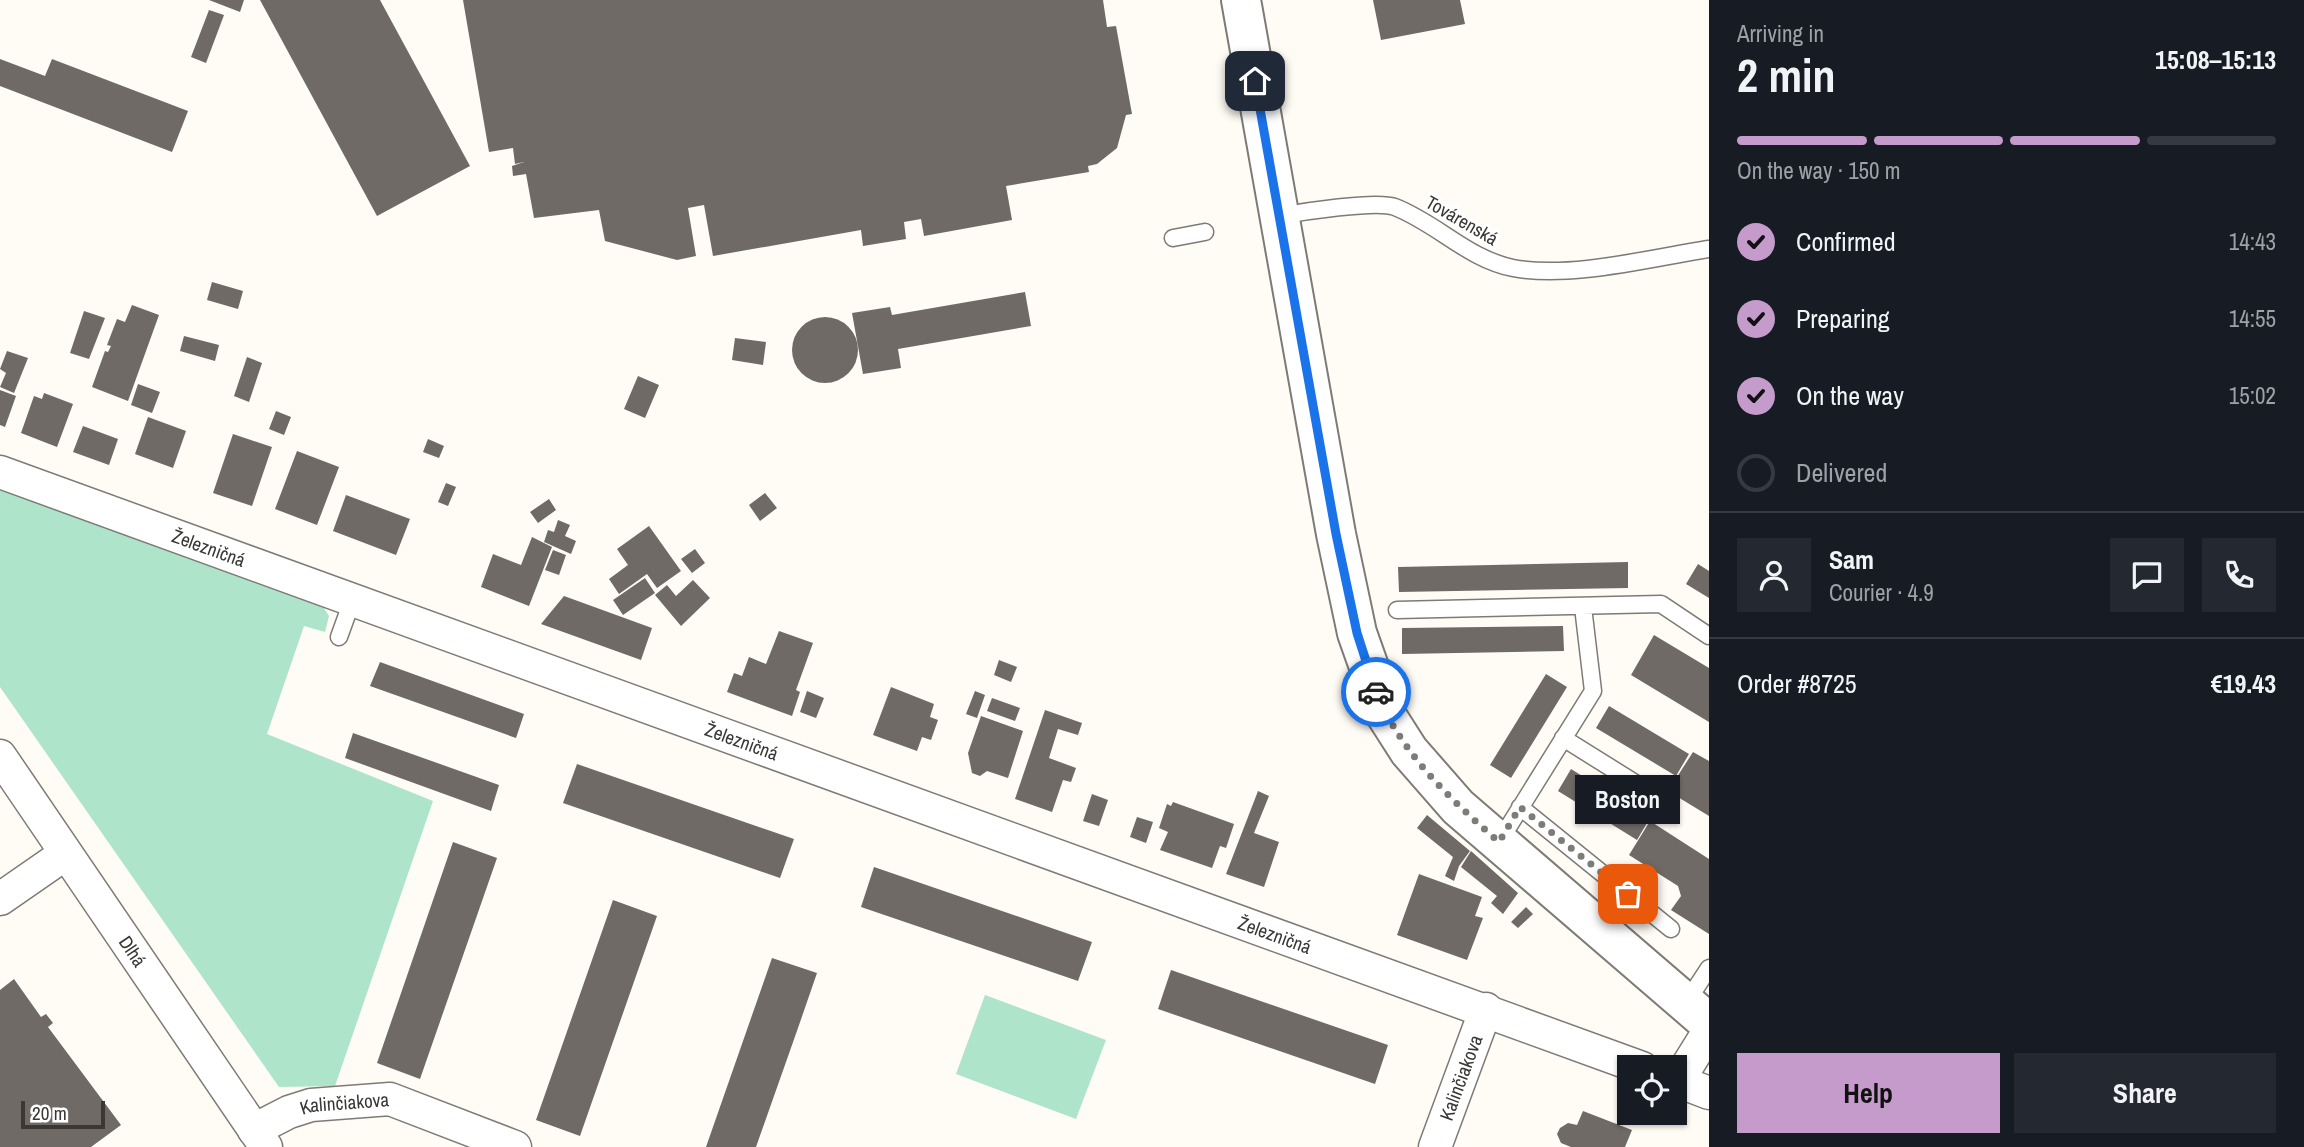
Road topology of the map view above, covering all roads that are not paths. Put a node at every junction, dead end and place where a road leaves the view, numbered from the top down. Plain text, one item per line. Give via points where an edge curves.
1 (1241, 0) edge
2 (1279, 216) junction
3 (1205, 232) dead end
4 (1174, 238) dead end
5 (1709, 249) edge
6 (0, 472) edge
7 (352, 601) junction
8 (1583, 607) junction
9 (1397, 610) dead end
10 (1709, 636) edge
11 (339, 637) dead end
12 (1563, 738) junction
13 (0, 756) edge
14 (1659, 798) dead end
15 (1520, 807) junction
16 (1499, 842) junction
17 (65, 854) junction
18 (0, 899) edge
19 (1671, 929) dead end
20 (1709, 968) edge
21 (1486, 1009) junction
22 (1701, 1019) edge
23 (1686, 1055) edge
24 (1617, 1059) edge
25 (1687, 1084) edge
26 (1709, 1093) edge
27 (260, 1139) edge
28 (514, 1147) edge
29 (1435, 1147) edge

1 - 2 main road
2 - 5 lane, Továrenská via 1392,205 1478,257 1525,269 1559,271
2 - 16 main road via 1336,534 1369,673 1386,715 1409,751 1458,807
3 - 4 lane
6 - 7 street, Železničná
7 - 11 lane
7 - 21 street, Železničná
8 - 9 lane
8 - 10 lane via 1661,604
8 - 12 lane via 1593,691
12 - 14 lane
12 - 15 lane
13 - 17 street, Dlhá
15 - 16 lane
15 - 19 lane
16 - 22 main road
17 - 18 street
17 - 27 street, Dlhá
20 - 22 lane
21 - 24 street, Železničná
21 - 29 street, Kalinčiakova
22 - 23 street
25 - 26 street
27 - 28 street, Kalinčiakova via 289,1112 312,1105 390,1099

